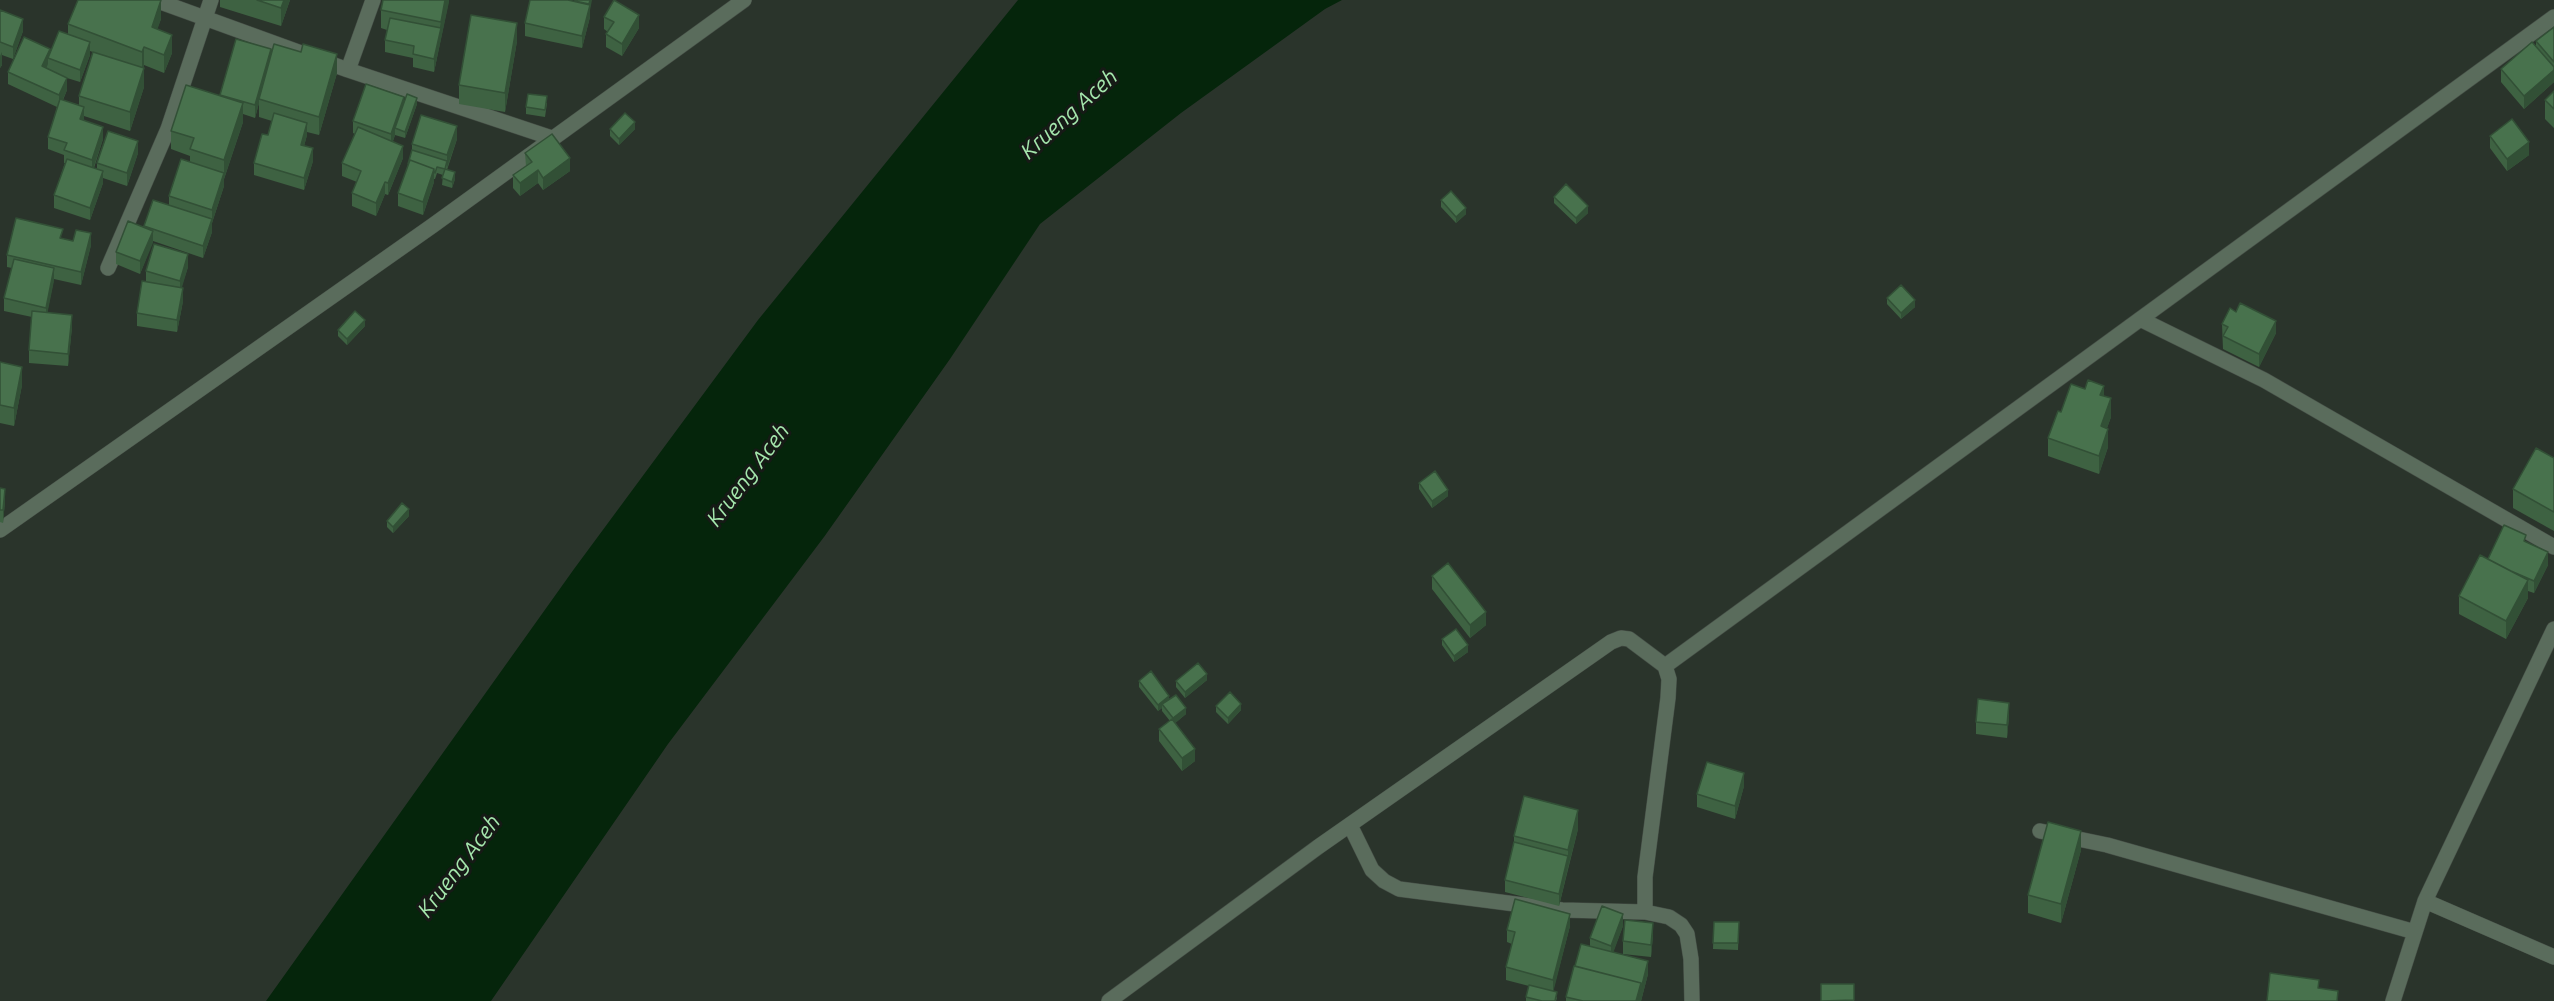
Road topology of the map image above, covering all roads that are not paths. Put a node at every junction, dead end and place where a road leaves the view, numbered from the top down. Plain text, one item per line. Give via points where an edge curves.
1 (155, 0) edge
2 (211, 0) edge
3 (373, 0) edge
4 (744, 0) edge
5 (2554, 17) edge
6 (205, 18) junction
7 (348, 69) junction
8 (552, 138) junction
9 (108, 268) dead end
10 (2140, 319) junction
11 (0, 530) edge
12 (2554, 547) edge
13 (2554, 628) edge
14 (1665, 666) junction
15 (1350, 825) junction
16 (2040, 831) dead end
17 (2425, 901) junction
18 (1645, 912) junction
19 (2415, 932) junction
20 (2554, 957) edge
21 (1109, 1001) edge
22 (1692, 1001) edge
23 (2393, 1001) edge

1 - 6 street
2 - 6 street
3 - 7 street
4 - 8 street
5 - 10 street
6 - 7 street
6 - 9 street via 168,129
7 - 8 street
8 - 11 street
10 - 12 street via 2264,380
10 - 14 street
13 - 17 street
14 - 15 street via 1629,639 1611,642
14 - 18 street via 1668,698 1645,877
15 - 18 street via 1372,870 1400,889 1562,910
15 - 21 street
16 - 19 street via 2107,845
17 - 19 street
17 - 20 street
18 - 22 street via 1669,917 1687,934
19 - 23 street

